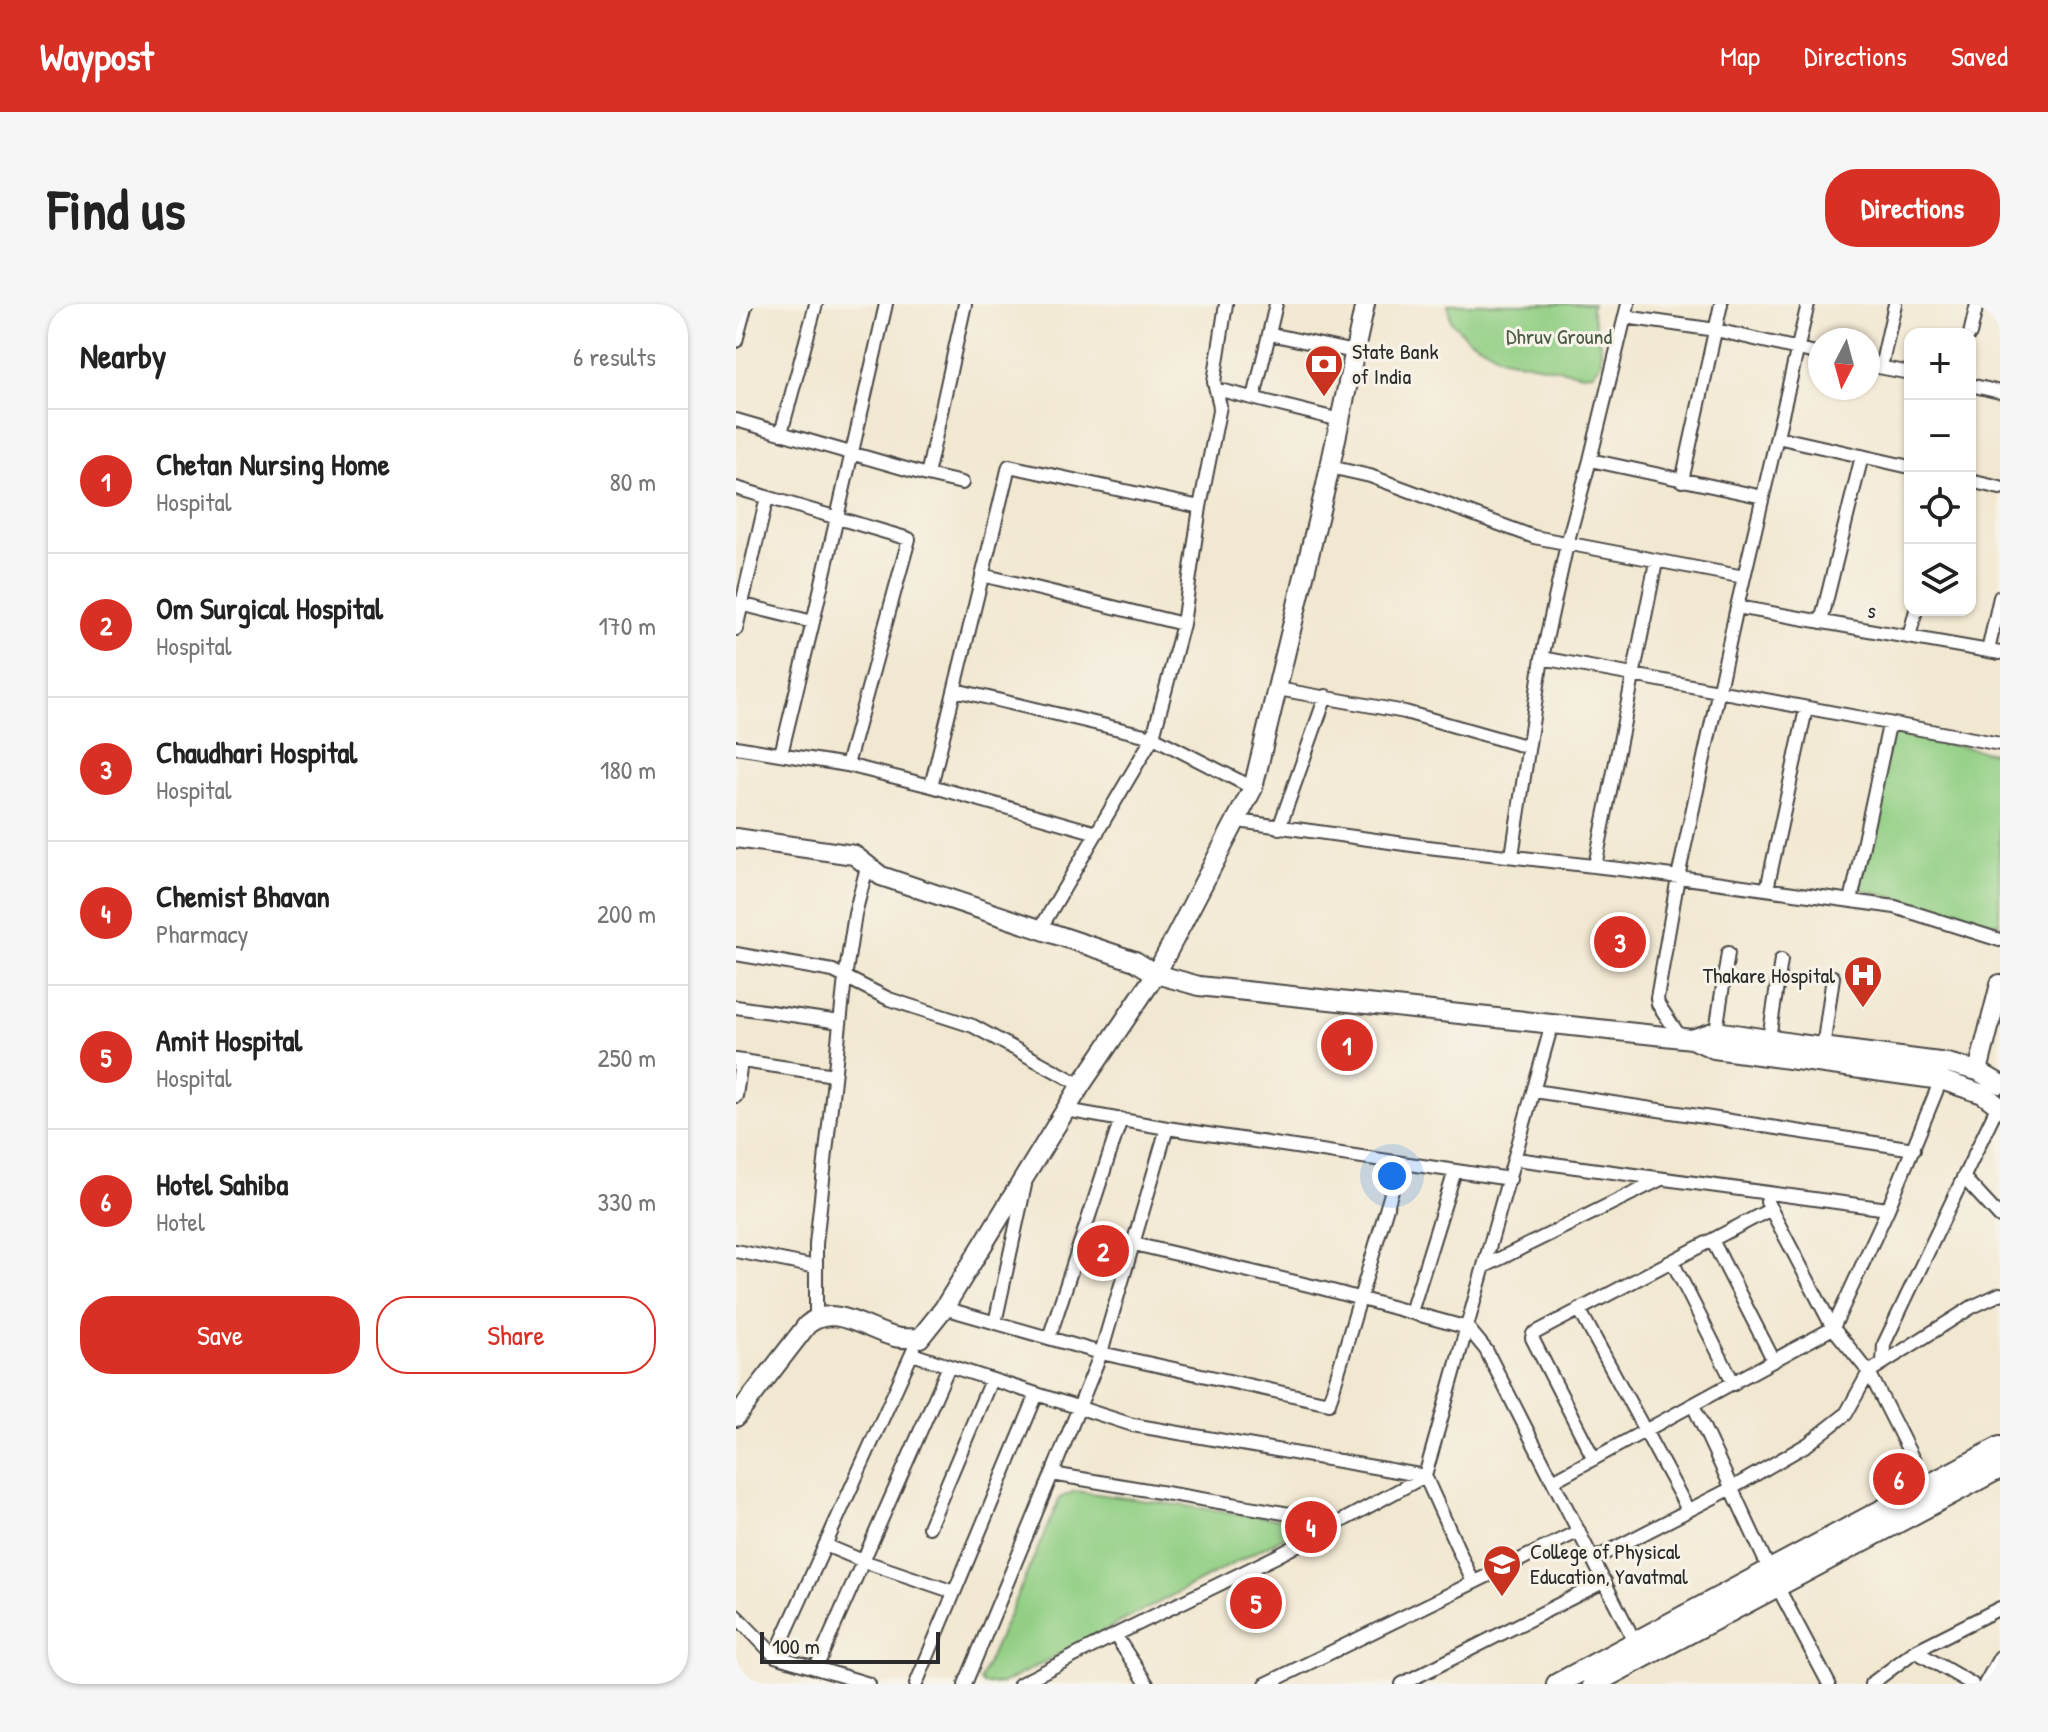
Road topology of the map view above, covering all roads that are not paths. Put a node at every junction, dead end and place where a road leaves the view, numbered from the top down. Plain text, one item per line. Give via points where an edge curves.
1 (746, 304) edge
2 (816, 304) edge
3 (886, 304) edge
4 (965, 304) edge
5 (1226, 304) edge
6 (1276, 304) edge
7 (1365, 304) edge
8 (1721, 304) edge
9 (1808, 304) edge
10 (1895, 304) edge
11 (1977, 304) edge
12 (1627, 311) edge
13 (1971, 328) edge
14 (1716, 330) junction
15 (1270, 334) junction
16 (736, 341) edge
17 (1880, 348) edge
18 (1797, 349) junction
19 (1808, 351) edge
20 (1354, 352) junction
21 (1880, 367) edge
22 (1904, 372) edge
23 (1976, 386) edge
24 (1216, 389) junction
25 (2000, 392) edge
26 (1254, 398) junction
27 (736, 420) edge
28 (1340, 420) junction
29 (781, 433) junction
30 (1777, 437) junction
31 (853, 454) junction
32 (1862, 456) junction
33 (1590, 460) junction
34 (1904, 466) edge
35 (1330, 467) junction
36 (927, 475) junction
37 (1682, 481) junction
38 (1976, 482) edge
39 (962, 483) dead end
40 (736, 488) edge
41 (2000, 488) edge
42 (767, 497) junction
43 (1763, 497) junction
44 (1200, 507) junction
45 (838, 519) junction
46 (1567, 544) junction
47 (1656, 562) junction
48 (982, 575) junction
49 (1744, 577) junction
50 (2000, 597) edge
51 (739, 604) edge
52 (1737, 607) junction
53 (1914, 616) edge
54 (813, 622) junction
55 (1821, 622) junction
56 (1183, 624) junction
57 (736, 629) edge
58 (1909, 637) junction
59 (1994, 652) edge
60 (1542, 658) junction
61 (1634, 674) junction
62 (1278, 689) junction
63 (955, 690) junction
64 (1720, 692) junction
65 (1326, 696) junction
66 (1806, 709) junction
67 (1889, 725) junction
68 (1153, 737) junction
69 (2000, 744) edge
70 (736, 747) edge
71 (1528, 747) junction
72 (781, 754) junction
73 (847, 765) junction
74 (931, 786) junction
75 (1253, 788) junction
76 (1238, 821) junction
77 (1279, 828) junction
78 (1097, 833) junction
79 (736, 838) edge
80 (1512, 856) junction
81 (1595, 866) junction
82 (867, 867) junction
83 (1678, 877) junction
84 (1767, 889) junction
85 (1851, 901) junction
86 (1039, 931) junction
87 (2000, 940) edge
88 (1728, 953) dead end
89 (736, 954) edge
90 (1781, 960) dead end
91 (1156, 974) junction
92 (1833, 977) dead end
93 (845, 978) junction
94 (2000, 984) edge
95 (736, 1007) edge
96 (840, 1022) junction
97 (1552, 1024) junction
98 (1716, 1031) junction
99 (1687, 1038) junction
100 (1767, 1048) junction
101 (1823, 1048) junction
102 (738, 1061) edge
103 (1978, 1071) junction
104 (1944, 1072) junction
105 (834, 1075) junction
106 (2000, 1084) edge
107 (1081, 1085) junction
108 (1534, 1091) junction
109 (736, 1096) edge
110 (1999, 1106) edge
111 (1066, 1110) junction
112 (1121, 1119) junction
113 (1167, 1128) junction
114 (1914, 1149) junction
115 (1516, 1159) junction
116 (1400, 1163) junction
117 (1455, 1171) junction
118 (1026, 1177) junction
119 (1963, 1177) junction
120 (1510, 1179) junction
121 (1661, 1179) junction
122 (1761, 1193) junction
123 (1771, 1209) junction
124 (1888, 1209) junction
125 (2000, 1217) edge
126 (1712, 1240) junction
127 (1134, 1244) junction
128 (736, 1251) edge
129 (1672, 1261) junction
130 (1485, 1266) junction
131 (816, 1267) junction
132 (2000, 1294) edge
133 (1361, 1299) junction
134 (944, 1308) junction
135 (1579, 1309) junction
136 (1411, 1312) junction
137 (816, 1317) junction
138 (995, 1323) junction
139 (1468, 1328) junction
140 (1833, 1328) junction
141 (1049, 1338) junction
142 (916, 1346) junction
143 (1101, 1353) junction
144 (1774, 1361) junction
145 (1883, 1363) junction
146 (949, 1366) junction
147 (1869, 1372) junction
148 (991, 1380) junction
149 (1734, 1384) junction
150 (1037, 1394) junction
151 (1693, 1405) junction
152 (1079, 1406) junction
153 (736, 1417) edge
154 (1645, 1431) junction
155 (2000, 1447) edge
156 (1594, 1459) junction
157 (2000, 1468) edge
158 (1052, 1474) junction
159 (1425, 1476) junction
160 (1553, 1481) junction
161 (1927, 1487) junction
162 (1732, 1488) junction
163 (1688, 1510) junction
164 (1338, 1522) junction
165 (929, 1527) dead end
166 (1579, 1531) junction
167 (825, 1545) junction
168 (1594, 1559) junction
169 (863, 1561) junction
170 (1774, 1579) junction
171 (1605, 1581) junction
172 (1473, 1582) junction
173 (954, 1592) junction
174 (2000, 1608) edge
175 (736, 1616) edge
176 (1115, 1635) junction
177 (1639, 1650) junction
178 (1915, 1651) junction
179 (775, 1656) junction
180 (2000, 1657) edge
181 (816, 1668) junction
182 (1620, 1678) edge
183 (1966, 1683) edge
184 (869, 1684) edge
185 (916, 1684) edge
186 (965, 1684) edge
187 (1020, 1684) edge
188 (1147, 1684) edge
189 (1266, 1684) edge
190 (1402, 1684) edge
191 (1557, 1684) edge
192 (1593, 1684) edge
193 (1829, 1684) edge
194 (1871, 1684) edge
195 (1985, 1684) edge

1 - 16 street
2 - 29 street
3 - 31 street
4 - 36 street
5 - 24 street
6 - 15 street
7 - 20 street
8 - 14 street
9 - 18 street
10 - 17 street
11 - 13 street
12 - 14 street
12 - 33 street
14 - 18 street
14 - 37 street
15 - 20 street
15 - 26 street
18 - 19 street
18 - 30 street
20 - 28 street
21 - 22 street
23 - 25 street
24 - 26 street
24 - 44 street via 1220,406
26 - 28 street
27 - 29 street
28 - 35 street
29 - 31 street
30 - 32 street
30 - 43 street
31 - 36 street
31 - 45 street
32 - 34 street
32 - 55 street
33 - 37 street
33 - 46 street
35 - 46 street
35 - 62 street
36 - 39 street
37 - 43 street
38 - 41 street
40 - 42 street
42 - 45 street
42 - 51 street
43 - 49 street
44 - 48 street via 1009,466
44 - 56 street
45 - 54 street
45 - 73 street via 909,539
46 - 47 street
46 - 60 street
47 - 49 street
47 - 61 street
48 - 56 street
48 - 63 street
49 - 52 street
50 - 59 street
51 - 54 street
51 - 57 street
52 - 55 street, s
52 - 64 street
53 - 58 street
54 - 72 street
55 - 58 street, s
56 - 68 street
58 - 59 street, s
60 - 61 street
60 - 71 street
61 - 64 street
61 - 81 street
62 - 65 street
62 - 75 street
63 - 68 street
63 - 74 street
64 - 66 street
64 - 83 street
65 - 71 street
65 - 77 street
66 - 67 street
66 - 84 street
67 - 69 street
67 - 85 street
68 - 75 street
68 - 78 street
70 - 72 street
71 - 80 street
72 - 73 street
73 - 74 street
74 - 78 street
75 - 76 street
76 - 77 street
76 - 91 street
77 - 80 street
78 - 86 street
79 - 82 street via 854,855
80 - 81 street
81 - 83 street
82 - 86 street
82 - 93 street
83 - 84 street
83 - 99 street via 1657,1001
84 - 85 street
85 - 87 street via 1895,907
86 - 91 street via 1135,961
88 - 98 street
89 - 93 street via 833,971
90 - 100 street
91 - 97 street via 1199,986
91 - 107 street
92 - 101 street
93 - 96 street
93 - 107 street via 889,999 973,1026
94 - 103 street
95 - 96 street
96 - 105 street
97 - 99 street
97 - 108 street
98 - 99 street
98 - 100 street
99 - 100 street via 1714,1049
100 - 101 street
100 - 104 street
101 - 104 street
102 - 105 street
102 - 109 street
103 - 104 street
103 - 106 street
104 - 110 street
104 - 114 street
105 - 131 street
107 - 111 street
108 - 114 street
108 - 115 street
110 - 119 street
111 - 112 street
111 - 118 street
112 - 113 street
112 - 141 street
113 - 116 street
113 - 127 street
114 - 124 street
115 - 120 street
115 - 121 street
116 - 117 street
116 - 133 street
117 - 120 street
117 - 136 street
118 - 134 street
118 - 138 street
119 - 125 street
119 - 145 street via 1884,1344
120 - 130 street
121 - 122 street
121 - 130 street
122 - 123 street
122 - 124 street
123 - 126 street
123 - 140 street
124 - 140 street
126 - 129 street
126 - 144 street
127 - 133 street
127 - 143 street
128 - 131 street
129 - 135 street
129 - 149 street
130 - 139 street
131 - 137 street
132 - 145 street
133 - 136 street
133 - 143 street via 1329,1403
134 - 138 street
134 - 142 street
135 - 154 street
135 - 156 street via 1532,1336
136 - 139 street
137 - 142 street via 837,1315
137 - 153 street
138 - 141 street
139 - 159 street
139 - 160 street via 1486,1350
140 - 144 street
140 - 147 street
141 - 143 street
142 - 146 street
142 - 167 street
143 - 152 street
144 - 149 street
145 - 147 street
146 - 148 street
146 - 169 street
147 - 161 street
147 - 162 street via 1846,1414 1808,1444
148 - 150 street
148 - 165 street
149 - 151 street
150 - 152 street
150 - 173 street
151 - 154 street
151 - 162 street
152 - 158 street
152 - 159 street via 1133,1425
154 - 156 street
154 - 163 street
155 - 161 main road
156 - 160 street
157 - 170 main road
158 - 164 street
158 - 186 street
159 - 164 street
159 - 172 street
160 - 166 street
161 - 170 main road
162 - 163 street
162 - 170 street
163 - 168 street
164 - 176 street
166 - 168 street
166 - 172 street
167 - 169 street
167 - 179 street
168 - 171 street
169 - 173 street
169 - 181 street
170 - 177 main road
170 - 193 street
171 - 177 street
171 - 190 street
172 - 189 street
173 - 185 street
174 - 178 street
175 - 179 street
176 - 187 street
176 - 188 street
177 - 182 main road
177 - 191 main road
178 - 183 street
178 - 194 street
179 - 181 street
180 - 195 street
181 - 184 street
182 - 192 main road

